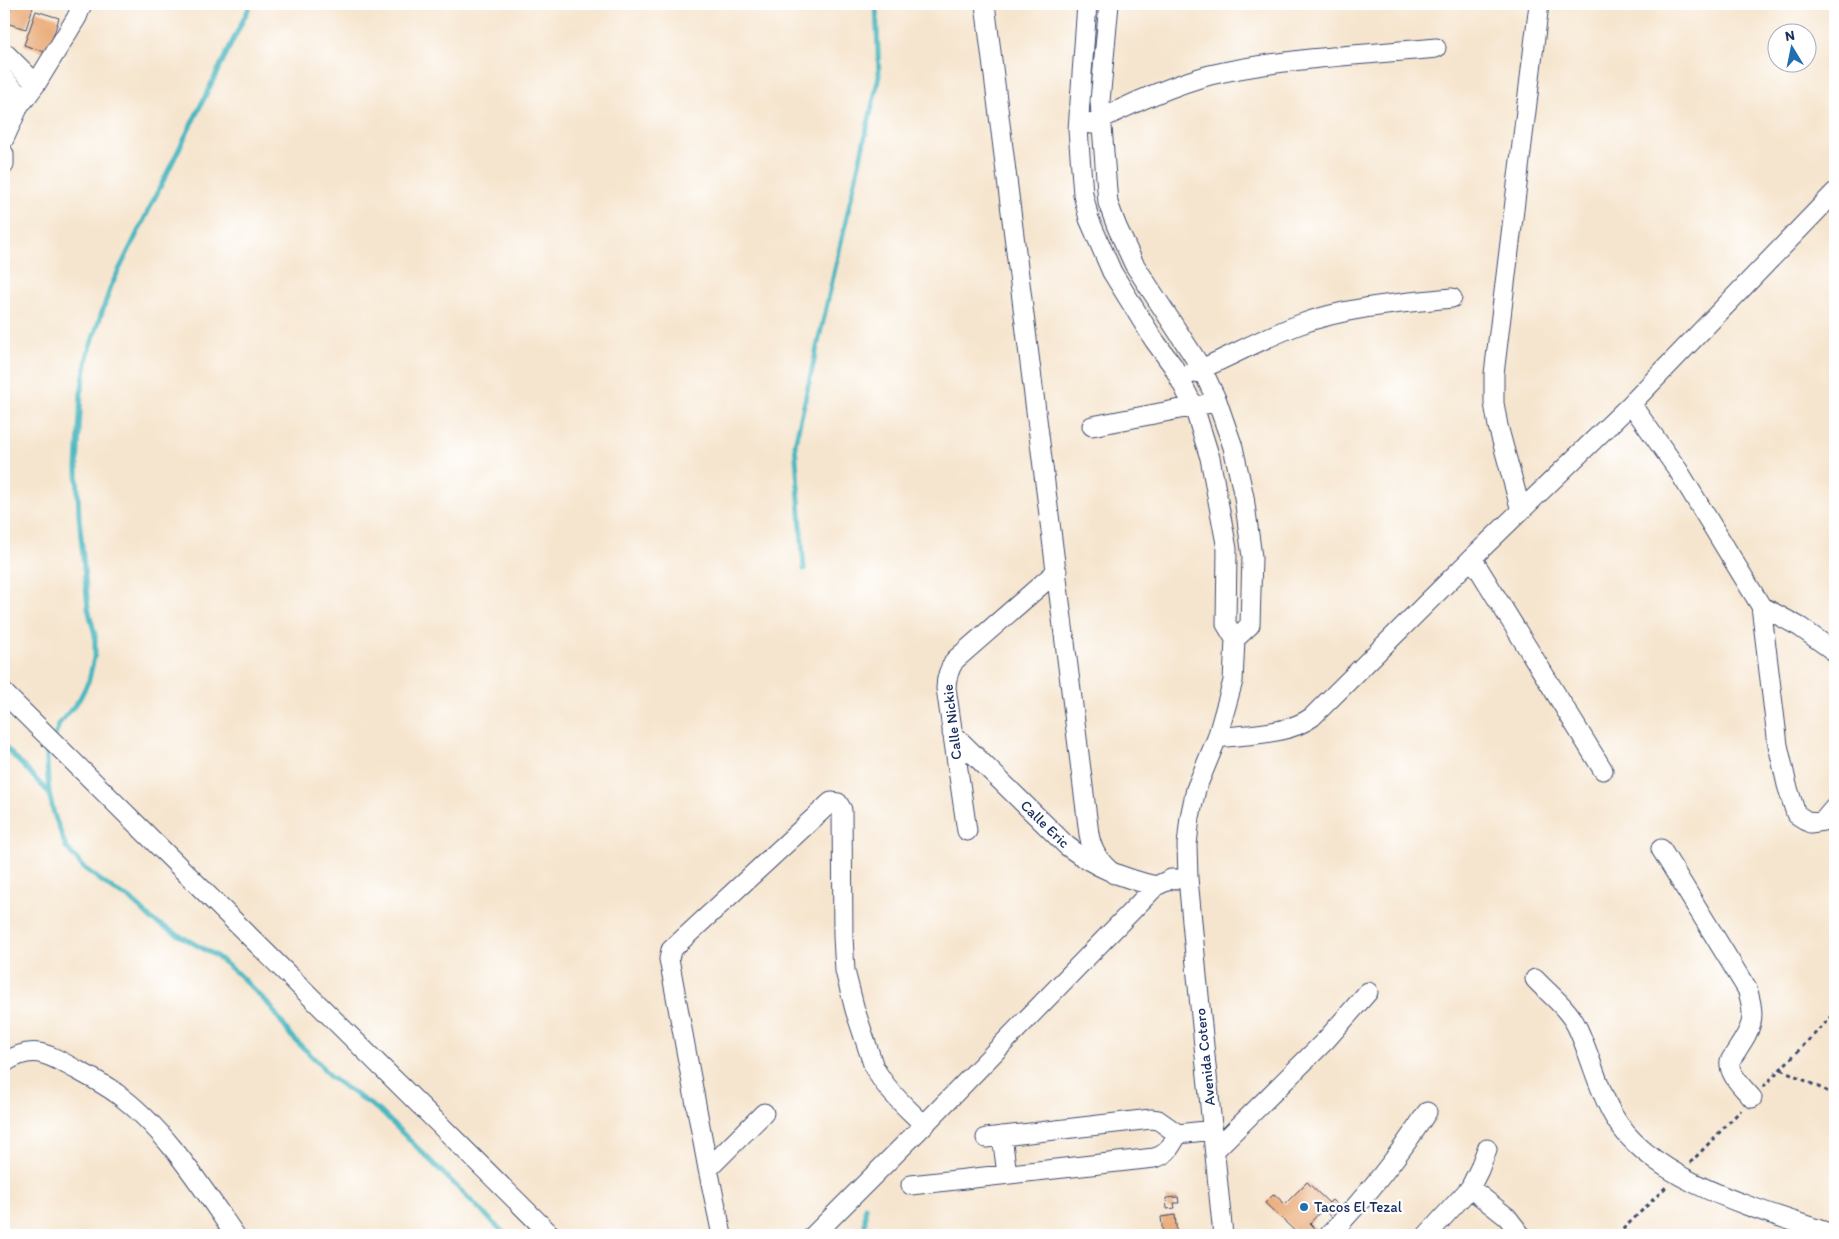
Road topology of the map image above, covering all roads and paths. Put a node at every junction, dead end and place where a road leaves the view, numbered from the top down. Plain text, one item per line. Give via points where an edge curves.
1 (82, 4) edge
2 (985, 4) edge
3 (1087, 4) edge
4 (1108, 4) edge
5 (1539, 4) edge
6 (1436, 48) dead end
7 (4, 52) edge
8 (4, 79) edge
9 (36, 84) junction
10 (22, 103) junction
11 (4, 116) edge
12 (1100, 119) junction
13 (1078, 130) junction
14 (4, 139) edge
15 (4, 154) edge
16 (4, 164) edge
17 (1835, 192) edge
18 (1452, 298) dead end
19 (1202, 369) junction
20 (1180, 378) junction
21 (1217, 401) junction
22 (1631, 404) junction
23 (1194, 407) junction
24 (1092, 426) dead end
25 (1521, 511) junction
26 (1472, 558) junction
27 (1057, 571) junction
28 (1761, 606) junction
29 (1235, 639) junction
30 (1835, 652) edge
31 (4, 693) edge
32 (952, 733) junction
33 (1217, 738) junction
34 (1603, 770) dead end
35 (1835, 807) edge
36 (966, 831) dead end
37 (1661, 849) dead end
38 (1114, 874) junction
39 (1188, 878) junction
40 (1156, 886) junction
41 (1535, 979) dead end
42 (1368, 992) dead end
43 (1835, 1013) edge
44 (4, 1063) edge
45 (1781, 1069) junction
46 (1835, 1095) edge
47 (1752, 1098) junction
48 (1427, 1112) dead end
49 (764, 1113) dead end
50 (924, 1125) junction
51 (1213, 1130) junction
52 (1178, 1134) junction
53 (1487, 1148) dead end
54 (1215, 1150) junction
55 (708, 1169) junction
56 (1007, 1174) junction
57 (1678, 1175) junction
58 (911, 1185) dead end
59 (1470, 1188) junction
60 (235, 1235) edge
61 (551, 1235) edge
62 (722, 1235) edge
63 (814, 1235) edge
64 (1224, 1235) edge
65 (1329, 1235) edge
66 (1427, 1235) edge
67 (1521, 1235) edge
68 (1616, 1235) edge
69 (1835, 1235) edge

1 - 9 street
2 - 27 street
3 - 13 street
4 - 12 street
5 - 25 street via 1494,374 1498,426
6 - 12 street via 1276,64 1210,76 1159,92
7 - 9 street
8 - 10 street
9 - 10 street
10 - 11 street
10 - 14 street
12 - 13 street
12 - 19 street via 1108,203 1117,227 1134,264
13 - 20 street via 1083,194 1095,235 1112,272
15 - 16 street
17 - 22 street
18 - 19 street via 1384,305 1300,324
19 - 20 street
19 - 21 street
20 - 23 street
21 - 23 street
21 - 29 street via 1237,464 1252,557 1250,625
22 - 25 street
22 - 28 street via 1678,470
23 - 24 street
23 - 29 street via 1221,508 1227,549 1226,624
25 - 26 street
26 - 33 street via 1306,722 1288,729
26 - 34 street
27 - 32 street, Calle Nickie via 952,664 946,680
27 - 38 street via 1089,838 1097,858
28 - 30 street via 1800,627
28 - 35 street via 1778,745 1796,814 1810,824 1822,821
29 - 33 street, Avenida Cotero via 1233,681
31 - 61 street
32 - 36 street, Calle Nickie
32 - 38 street, Calle Eric via 1067,846
33 - 39 street, Avenida Cotero via 1202,771 1191,811
37 - 47 street via 1747,989 1753,1018 1730,1066
38 - 40 street, Calle Eric
39 - 40 street via 1171,879
39 - 51 street, Avenida Cotero
40 - 50 street
41 - 57 street via 1569,1014 1577,1027 1614,1117 1650,1156
42 - 54 street via 1326,1040
43 - 45 path
44 - 60 street via 14,1056 30,1052 46,1053 116,1093 142,1115 182,1158
45 - 46 path
45 - 47 path
47 - 57 path
48 - 65 street via 1378,1181
49 - 55 street
50 - 55 street via 888,1088 874,1067 851,996 843,954 842,810 838,803 830,802 671,950
50 - 63 street
51 - 52 street
51 - 54 street, Avenida Cotero
52 - 56 street via 1168,1152 1154,1158
52 - 56 street via 1158,1120 1151,1119 994,1137
53 - 59 street
54 - 64 street, Avenida Cotero
55 - 62 street
56 - 58 street
57 - 68 path
57 - 69 street via 1754,1208
59 - 66 street
59 - 67 street via 1507,1217

